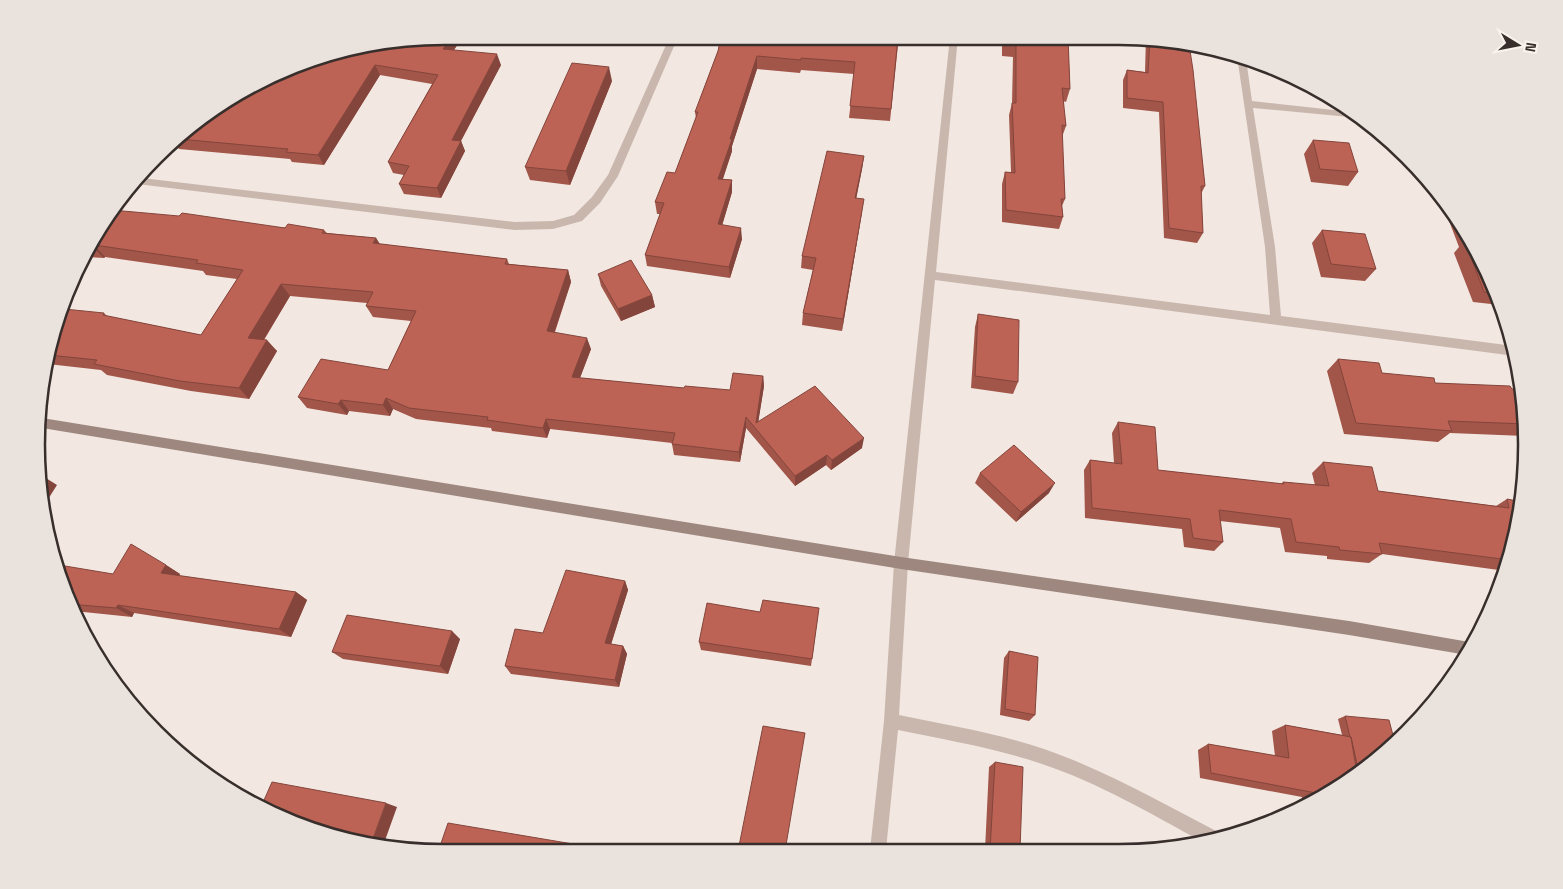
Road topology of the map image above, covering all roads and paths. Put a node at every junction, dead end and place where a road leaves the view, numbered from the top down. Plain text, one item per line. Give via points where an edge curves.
1 (670, 45) edge
2 (953, 45) edge
3 (1242, 65) edge
4 (1249, 104) junction
5 (1343, 114) edge
6 (144, 181) edge
7 (930, 275) junction
8 (1276, 320) junction
9 (1506, 350) edge
10 (46, 424) edge
11 (901, 563) junction
12 (1463, 646) edge
13 (891, 721) junction
14 (1203, 834) edge
15 (879, 844) edge

1 - 6 street via 613,176 578,218 553,225 515,226
2 - 7 street
3 - 4 street
4 - 5 street
4 - 8 street via 1270,247
7 - 8 street
7 - 11 street
8 - 9 street
10 - 11 street
11 - 12 street
11 - 13 street
13 - 14 street via 971,737 1064,764
13 - 15 street

